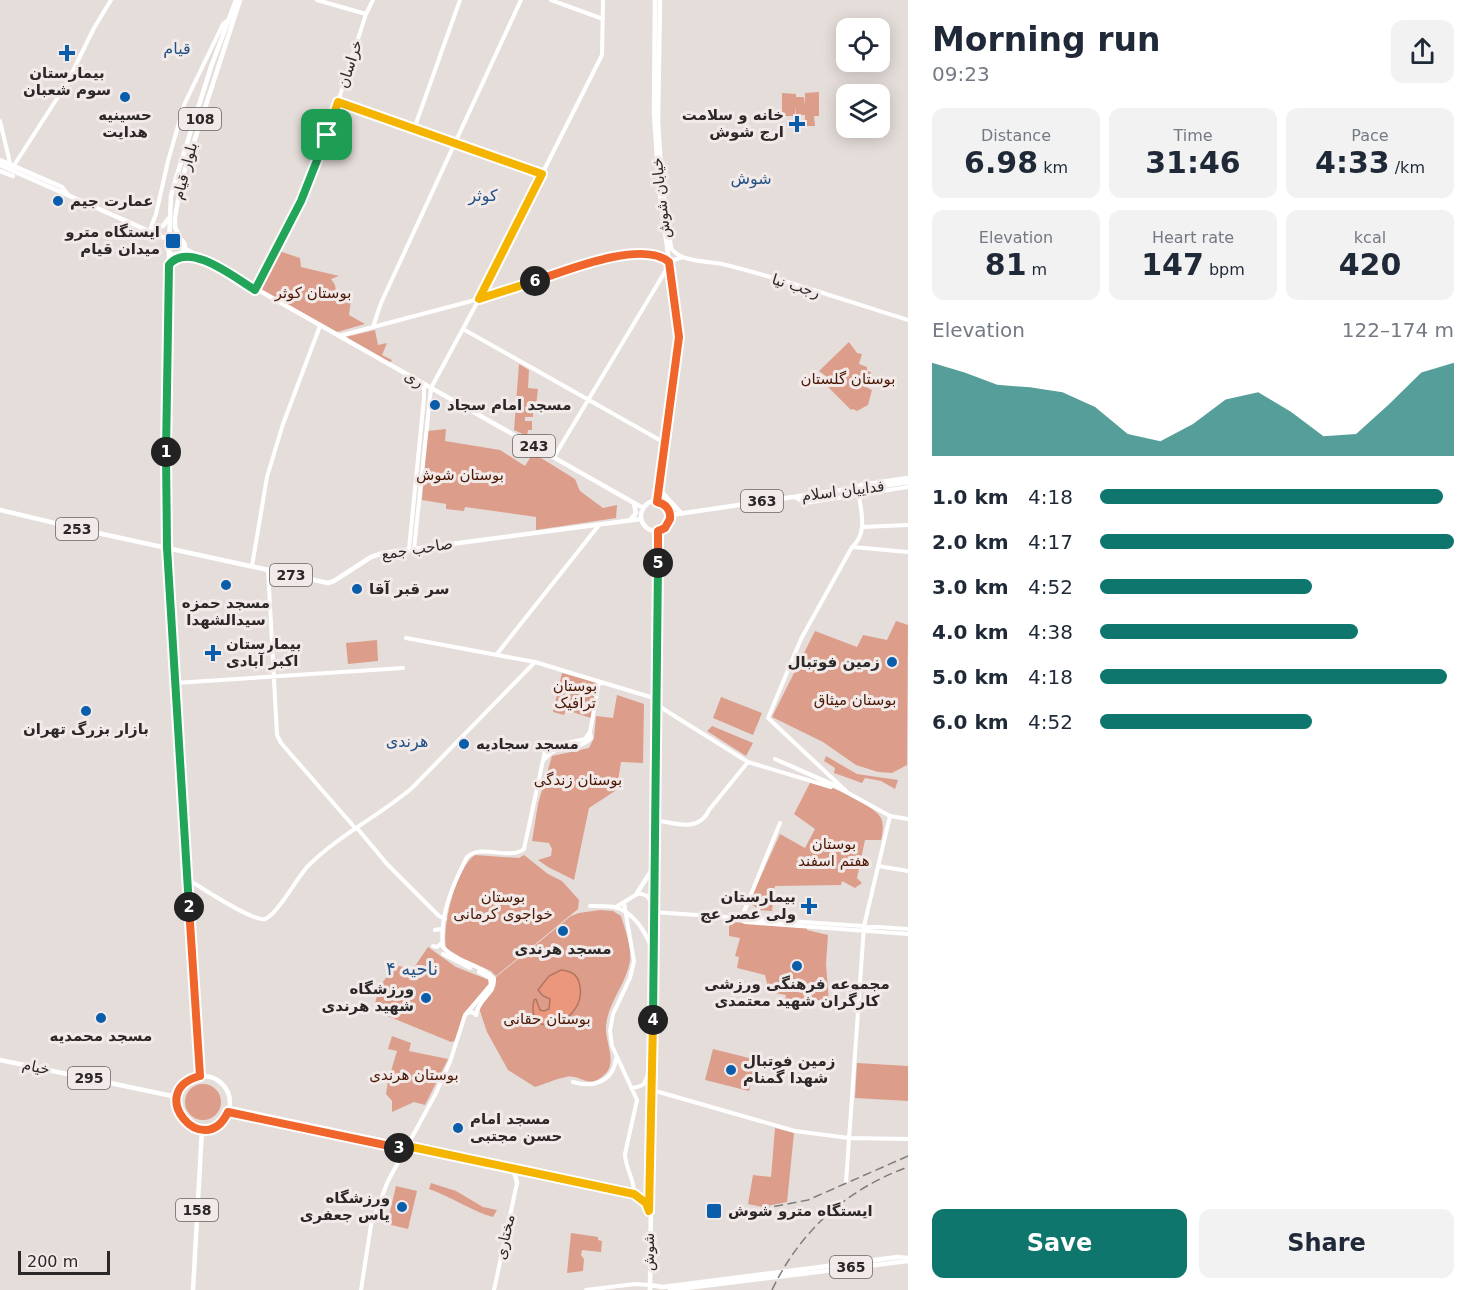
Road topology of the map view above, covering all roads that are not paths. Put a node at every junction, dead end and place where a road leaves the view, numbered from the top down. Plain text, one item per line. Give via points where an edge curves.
1 (111, 0) edge
2 (238, 0) edge
3 (317, 0) edge
4 (374, 0) edge
5 (460, 0) edge
6 (521, 0) edge
7 (551, 0) edge
8 (603, 0) edge
9 (655, 0) edge
10 (660, 0) edge
11 (366, 14) junction
12 (603, 19) junction
13 (229, 20) junction
14 (338, 102) junction
15 (0, 121) edge
16 (414, 129) junction
17 (657, 130) junction
18 (454, 144) junction
19 (0, 160) edge
20 (12, 164) junction
21 (0, 165) edge
22 (0, 171) edge
23 (542, 174) junction
24 (13, 176) joint
25 (68, 195) junction
26 (172, 218) junction
27 (149, 231) junction
28 (169, 240) junction
29 (182, 240) junction
30 (184, 248) junction
31 (669, 249) junction
32 (169, 252) junction
33 (658, 255) junction
34 (199, 257) junction
35 (683, 257) junction
36 (169, 265) junction
37 (669, 265) junction
38 (255, 290) junction
39 (479, 299) junction
40 (908, 320) edge
41 (320, 326) junction
42 (373, 327) junction
43 (463, 329) junction
44 (338, 336) junction
45 (424, 384) junction
46 (431, 388) junction
47 (587, 400) junction
48 (423, 439) junction
49 (664, 443) junction
50 (554, 457) junction
51 (908, 478) edge
52 (908, 485) edge
53 (854, 488) junction
54 (659, 489) junction
55 (859, 495) junction
56 (794, 497) junction
57 (630, 500) junction
58 (657, 502) junction
59 (643, 508) junction
60 (0, 510) edge
61 (681, 513) junction
62 (671, 515) junction
63 (641, 519) junction
64 (628, 521) junction
65 (600, 524) junction
66 (908, 525) edge
67 (863, 527) junction
68 (658, 531) junction
69 (852, 547) junction
70 (167, 548) junction
71 (411, 549) junction
72 (908, 552) edge
73 (252, 566) junction
74 (268, 569) junction
75 (406, 638) dead end
76 (497, 654) junction
77 (535, 662) junction
78 (404, 668) dead end
79 (274, 676) junction
80 (599, 682) junction
81 (175, 683) junction
82 (657, 699) junction
83 (657, 705) junction
84 (748, 762) junction
85 (848, 792) junction
86 (890, 816) junction
87 (908, 819) edge
88 (655, 820) junction
89 (780, 823) dead end
90 (356, 828) junction
91 (654, 866) junction
92 (878, 866) junction
93 (908, 871) edge
94 (188, 879) junction
95 (637, 893) junction
96 (624, 903) junction
97 (654, 905) junction
98 (590, 906) dead end
99 (614, 907) junction
100 (624, 912) junction
101 (653, 912) junction
102 (445, 919) junction
103 (741, 919) junction
104 (864, 929) junction
105 (908, 929) edge
106 (435, 930) dead end
107 (443, 933) junction
108 (908, 934) edge
109 (442, 943) junction
110 (434, 946) dead end
111 (653, 953) junction
112 (443, 954) dead end
113 (467, 1013) junction
114 (616, 1055) junction
115 (0, 1060) edge
116 (652, 1065) junction
117 (200, 1076) junction
118 (573, 1082) dead end
119 (631, 1088) junction
120 (651, 1089) junction
121 (177, 1097) junction
122 (228, 1110) junction
123 (201, 1129) junction
124 (849, 1138) junction
125 (908, 1139) edge
126 (406, 1148) junction
127 (532, 1173) junction
128 (846, 1182) dead end
129 (517, 1183) junction
130 (634, 1194) junction
131 (649, 1211) junction
132 (908, 1259) edge
133 (777, 1275) junction
134 (648, 1286) edge
135 (657, 1288) edge
136 (193, 1290) edge
137 (361, 1290) edge
138 (494, 1290) edge
139 (586, 1290) edge
140 (670, 1290) edge

1 - 20 street via 67,83
2 - 13 main road, بلوار قیام / 108
2 - 26 main road, بلوار قیام / 108
3 - 11 street
4 - 11 street, خراسان
5 - 16 street
6 - 18 street
7 - 12 street
8 - 12 street
9 - 17 main road, خیابان شوش
10 - 17 main road, خیابان شوش
11 - 14 street, خراسان
12 - 23 street via 602,55
13 - 26 main road, بلوار قیام / 108 via 177,175 171,196
13 - 27 street via 223,24 184,105
14 - 16 street
14 - 38 street, خراسان via 301,201
15 - 20 street
16 - 18 street
17 - 31 main road, خیابان شوش
18 - 23 street
18 - 42 street
19 - 20 main road
20 - 24 street
20 - 25 main road via 62,186
21 - 25 main road
22 - 24 main road
23 - 39 street
25 - 27 main road
26 - 27 main road
26 - 28 main road, بلوار قیام / 108
26 - 29 main road, بلوار قیام / 108
27 - 28 main road
28 - 29 main road
28 - 32 main road
29 - 30 main road
30 - 32 main road via 177,255
30 - 34 main road, ری / 243
31 - 33 street
31 - 35 street, رجب نیا
31 - 37 main road, خیابان شوش
32 - 36 main road
33 - 37 street
33 - 39 street via 611,257
34 - 36 main road via 180,257
34 - 38 main road, ری / 243
35 - 37 street
35 - 40 street, رجب نیا via 726,265
36 - 70 main road
37 - 47 street
37 - 49 main road, خیابان شوش via 679,337
38 - 41 main road, ری / 243
39 - 42 street
39 - 43 street
41 - 44 main road, ری / 243
41 - 73 street via 267,477
42 - 44 street
43 - 46 street
43 - 47 street
44 - 45 main road, ری / 243
45 - 46 main road, ری / 243
45 - 48 street
46 - 48 street
46 - 50 main road, ری / 243
47 - 49 street
47 - 50 street
48 - 71 street
49 - 54 main road, خیابان شوش
50 - 57 main road, ری / 243
51 - 53 main road
52 - 53 main road, فداییان اسلام / 363
52 - 55 street
53 - 56 main road, فداییان اسلام / 363
54 - 58 main road, خیابان شوش
54 - 61 main road
55 - 56 street via 805,503
55 - 67 street
56 - 61 main road, فداییان اسلام / 363
57 - 59 main road, ری / 243
57 - 64 main road via 636,511
58 - 59 main road
58 - 62 main road via 666,506
59 - 63 main road
60 - 70 main road, 253
61 - 62 main road, فداییان اسلام / 363
62 - 68 main road via 667,526
63 - 64 main road, صاحب جمع / 273
63 - 68 main road via 647,528
64 - 65 main road, صاحب جمع / 273
65 - 71 main road, صاحب جمع / 273
65 - 76 street
66 - 67 street
67 - 69 street via 860,539
68 - 82 main road, شوش
69 - 72 street
69 - 85 street via 801,639 768,718
70 - 73 main road, صاحب جمع / 273
70 - 81 main road
71 - 74 main road, صاحب جمع / 273 via 376,555 332,582
73 - 74 main road, صاحب جمع / 273
74 - 79 street
75 - 76 street
76 - 77 street
77 - 80 street
77 - 90 street via 392,806
78 - 79 street
79 - 81 street
79 - 90 street via 276,729 281,743
80 - 82 street
80 - 102 street via 591,738 586,744 553,750 544,760 526,847 517,854 476,852 467,857 453,886
81 - 94 main road
82 - 83 main road, شوش
83 - 84 street
83 - 88 main road, شوش
84 - 85 street
84 - 88 street via 697,824
85 - 85 street via 830,783 775,759 796,769
85 - 86 street
86 - 87 street
86 - 92 street
88 - 91 main road, شوش
89 - 103 street
90 - 94 street via 306,868 262,920
90 - 102 street
91 - 95 main road
91 - 97 main road, شوش
92 - 93 street
92 - 104 street
94 - 117 main road
95 - 96 street
95 - 97 street via 645,894
96 - 99 street
96 - 100 street
97 - 101 main road, شوش
98 - 99 street
99 - 100 street
100 - 111 street via 644,932
100 - 114 street via 634,962 611,1019 610,1040
101 - 103 street
101 - 111 main road, شوش
102 - 107 street
103 - 104 street
104 - 105 street
104 - 108 street
104 - 124 street
106 - 107 street via 441,929
107 - 109 street
109 - 110 street
109 - 113 street via 450,954 494,979 494,986 479,1003 476,1015
111 - 116 main road, شوش
112 - 113 street via 491,980 491,986
113 - 126 street via 441,1082
114 - 118 street via 613,1069 602,1082
114 - 119 street
115 - 121 main road, خیام / 295
116 - 119 street via 647,1083
116 - 120 main road, شوش
117 - 121 main road via 183,1085
117 - 122 main road via 221,1083 229,1095
119 - 130 street via 637,1100 625,1154
120 - 124 street via 795,1131
120 - 131 main road, شوش
121 - 123 main road via 181,1118
122 - 123 main road via 219,1124
122 - 126 main road
123 - 136 main road, 158
124 - 125 street
124 - 128 street
126 - 127 main road
126 - 129 main road via 510,1171
126 - 137 street via 374,1215
127 - 129 main road via 521,1176
127 - 130 main road
129 - 138 street, مختاری
130 - 131 main road via 646,1203
131 - 134 main road, شوش
132 - 133 main road, 365 via 897,1257
133 - 135 main road, 365
133 - 140 main road, 365
134 - 135 main road, 365
134 - 139 street

